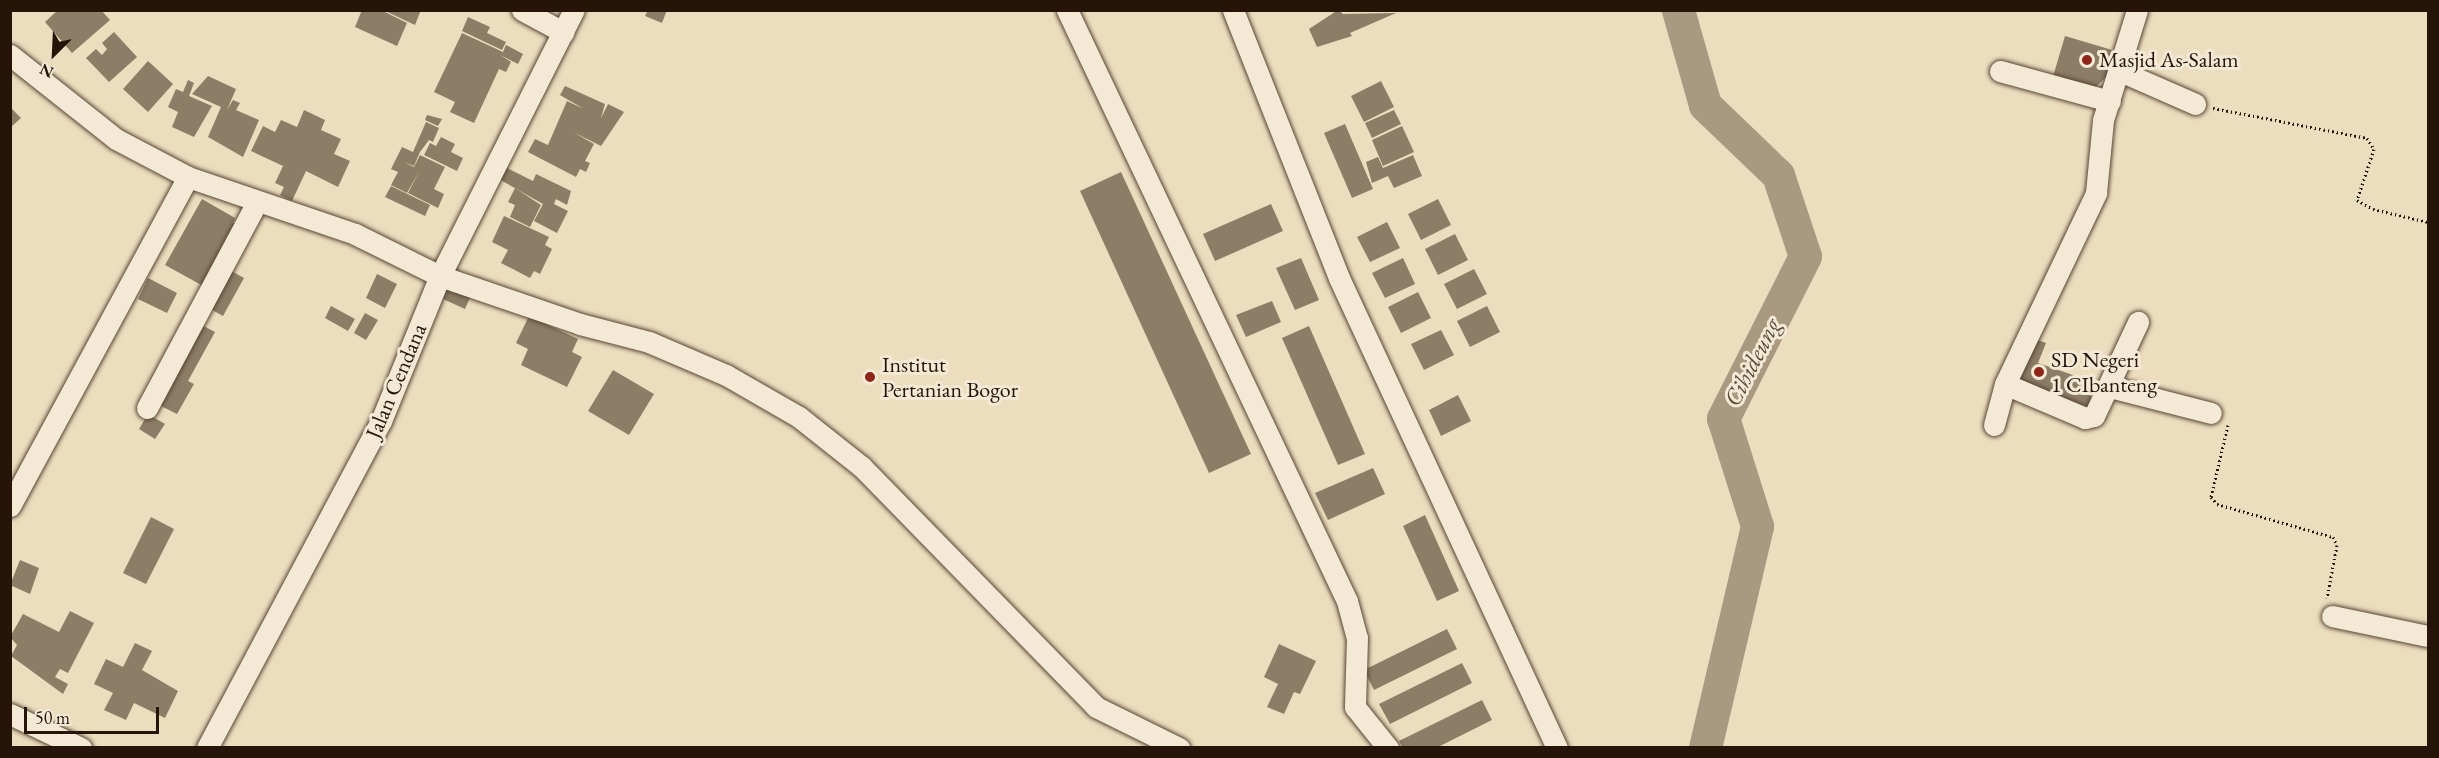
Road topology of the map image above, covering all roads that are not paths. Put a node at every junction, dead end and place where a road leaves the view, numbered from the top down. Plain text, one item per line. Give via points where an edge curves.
1 (522, 10) edge
2 (574, 10) edge
3 (1067, 10) edge
4 (1233, 10) edge
5 (2138, 10) edge
6 (563, 32) junction
7 (10, 55) edge
8 (2000, 71) dead end
9 (2120, 71) junction
10 (2110, 101) junction
11 (2195, 104) road end
12 (188, 177) junction
13 (257, 202) junction
14 (440, 276) junction
15 (2138, 322) dead end
16 (2005, 384) junction
17 (2110, 387) junction
18 (147, 408) dead end
19 (2211, 413) road end
20 (1994, 425) dead end
21 (10, 506) edge
22 (2332, 616) road end
23 (2428, 636) edge
24 (10, 714) edge
25 (81, 747) edge
26 (207, 747) edge
27 (1179, 747) edge
28 (1388, 747) edge
29 (1557, 747) edge

1 - 6 street
2 - 6 street, Jalan Cendana
3 - 28 street via 1347,601 1357,638 1355,708
4 - 29 street via 1339,278
5 - 9 street
6 - 14 street, Jalan Cendana
7 - 12 street via 117,139
8 - 10 street
9 - 10 street
9 - 11 street
10 - 16 street via 2098,143 2102,172 2096,193
12 - 13 street
12 - 21 street
13 - 14 street via 355,234
13 - 18 street
14 - 26 street, Jalan Cendana via 381,421
14 - 27 street via 580,324 649,342 726,375 799,417 862,467 1096,707
15 - 17 street
16 - 17 street via 2085,418 2094,416
16 - 20 street
17 - 19 street
22 - 23 street
24 - 25 street

